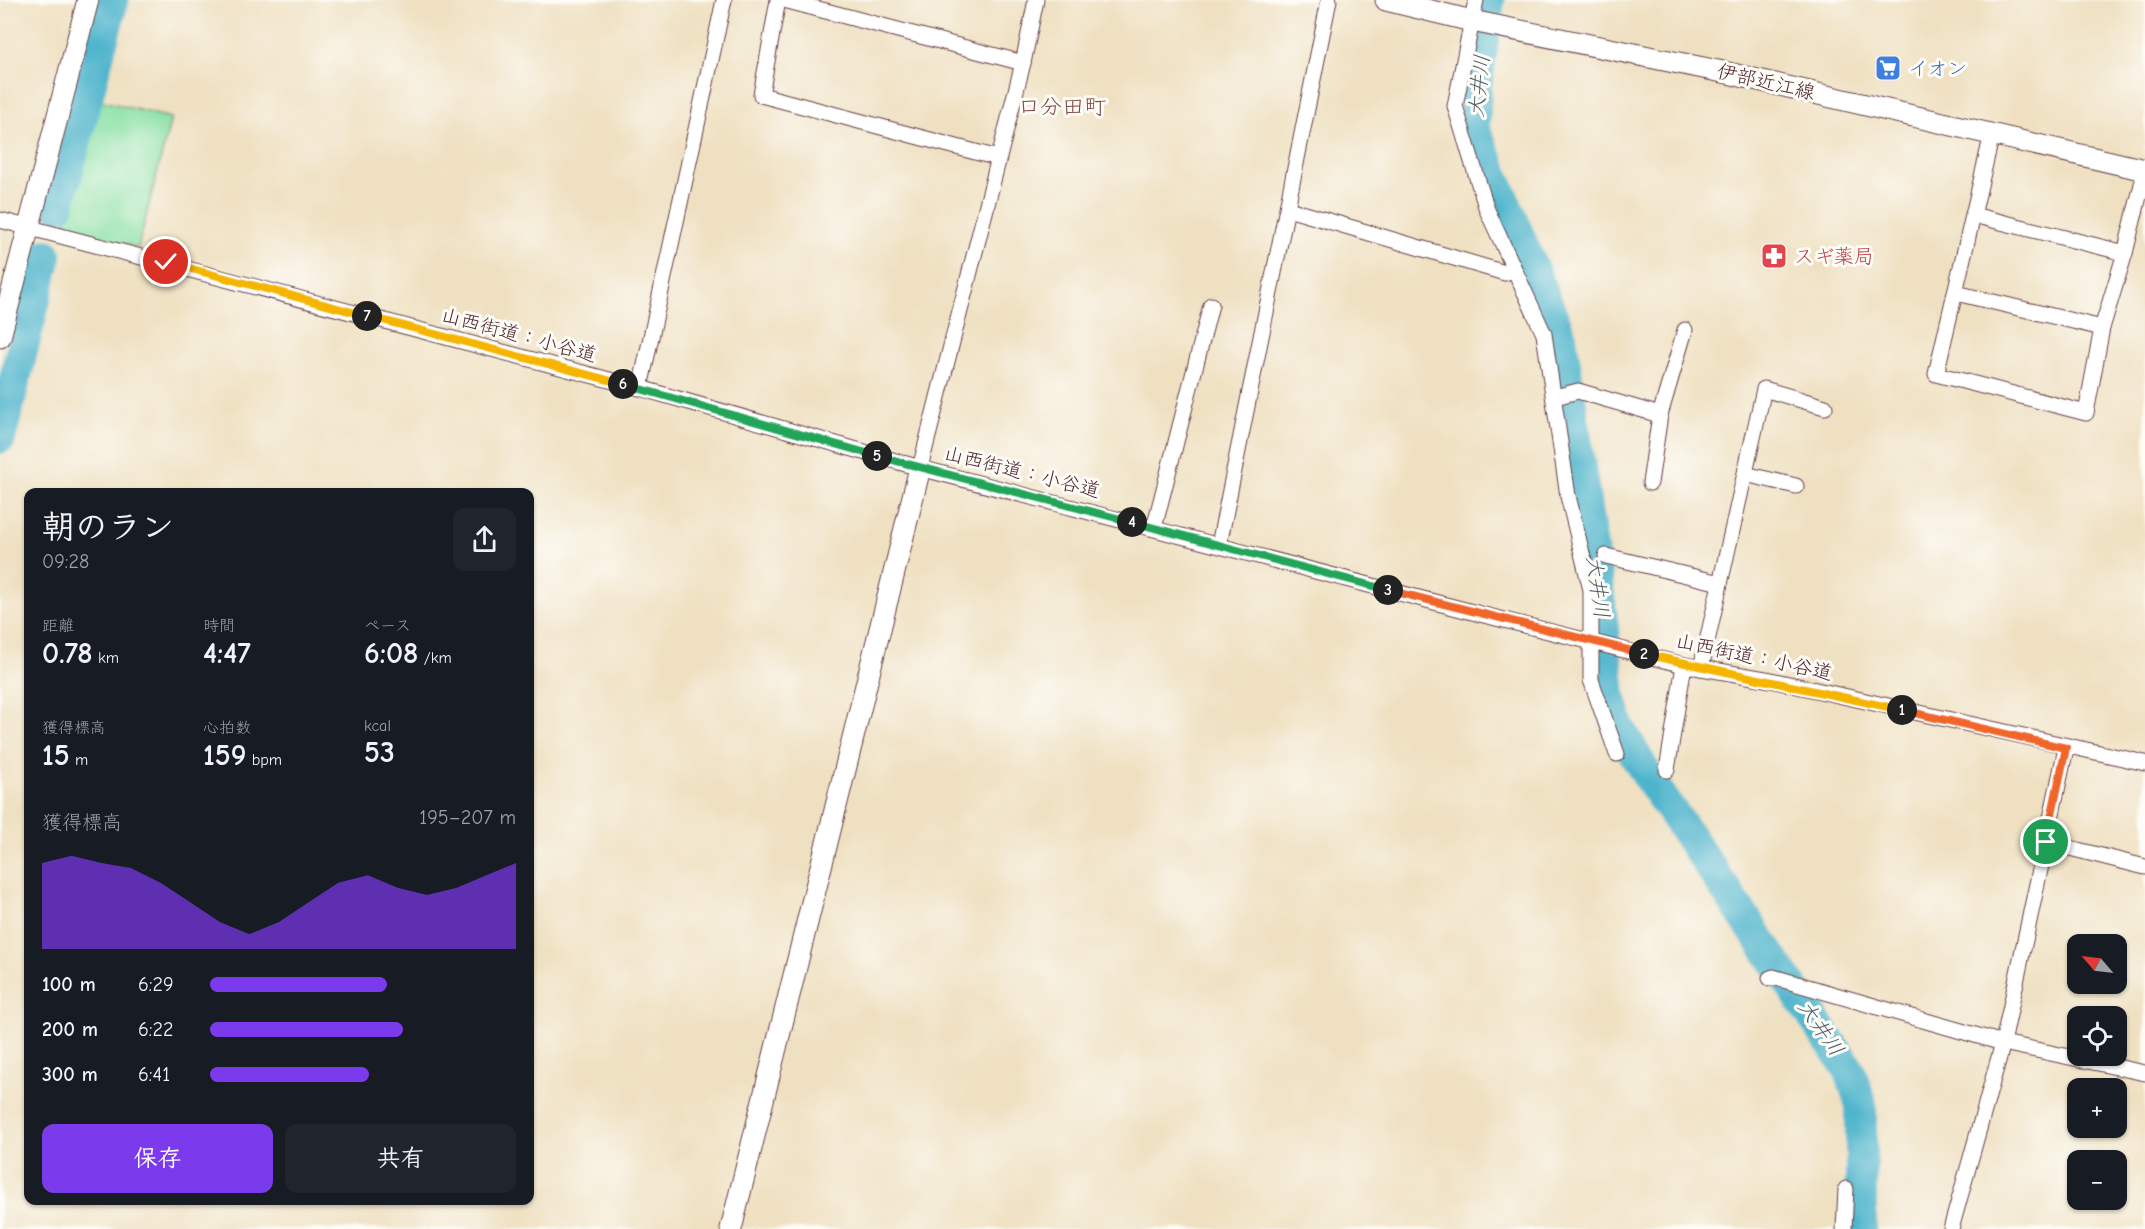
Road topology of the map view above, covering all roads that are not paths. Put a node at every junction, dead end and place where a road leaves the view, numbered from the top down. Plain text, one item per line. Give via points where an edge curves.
1 (88, 0) edge
2 (724, 0) edge
3 (778, 0) edge
4 (784, 0) edge
5 (1036, 0) edge
6 (1329, 0) edge
7 (1386, 0) edge
8 (1476, 0) edge
9 (1472, 21) junction
10 (1023, 63) junction
11 (1992, 134) junction
12 (998, 158) junction
13 (2145, 171) edge
14 (1288, 209) junction
15 (1973, 215) junction
16 (0, 220) edge
17 (28, 227) junction
18 (2125, 253) junction
19 (1514, 269) junction
20 (1956, 292) junction
21 (1211, 305) dead end
22 (2102, 328) junction
23 (1685, 330) dead end
24 (0, 338) edge
25 (640, 388) junction
26 (1555, 396) junction
27 (1825, 407) dead end
28 (1660, 416) junction
29 (920, 468) junction
30 (1745, 474) junction
31 (1650, 483) dead end
32 (1796, 486) dead end
33 (1154, 528) junction
34 (1219, 545) junction
35 (1606, 556) dead end
36 (1720, 583) junction
37 (1591, 640) junction
38 (1684, 665) junction
39 (1701, 668) junction
40 (2066, 748) junction
41 (1617, 754) dead end
42 (2145, 764) edge
43 (1667, 770) dead end
44 (2046, 842) junction
45 (2145, 867) edge
46 (1770, 978) dead end
47 (2003, 1043) junction
48 (2145, 1073) edge
49 (1846, 1189) dead end
50 (731, 1229) edge
51 (1844, 1229) edge
52 (1951, 1229) edge

1 - 17 street
2 - 25 street
3 - 12 street via 761,95
4 - 10 street
5 - 10 street
6 - 14 street
7 - 9 street, 伊部近江線
8 - 9 street
9 - 11 street, 伊部近江線 via 1728,73
9 - 19 street via 1455,106 1487,210
10 - 12 street
11 - 13 street, 伊部近江線
11 - 15 street
12 - 29 street
13 - 18 street
14 - 19 street via 1505,273
14 - 34 street
15 - 18 street
15 - 20 street
16 - 17 street, 山西街道：小谷道
17 - 24 street
17 - 25 street, 山西街道：小谷道
18 - 22 street
19 - 26 street via 1544,334
20 - 22 street
20 - 22 street via 1936,374 2086,413
21 - 33 street
23 - 28 street
25 - 29 street, 山西街道：小谷道
26 - 28 street via 1578,391
26 - 37 street via 1568,496 1591,590
27 - 30 street via 1764,389
28 - 31 street
29 - 33 street, 山西街道：小谷道
29 - 50 street
30 - 32 street
30 - 36 street
33 - 34 street, 山西街道：小谷道
34 - 37 street, 山西街道：小谷道
35 - 36 street
36 - 39 street
37 - 38 street, 山西街道：小谷道
37 - 41 street via 1591,680
38 - 39 street, 山西街道：小谷道
38 - 43 street
39 - 40 street, 山西街道：小谷道 via 1771,680
40 - 42 street, 山西街道：小谷道
40 - 44 street
44 - 45 street
44 - 47 street
46 - 47 street
47 - 48 street
47 - 52 street
49 - 51 street

